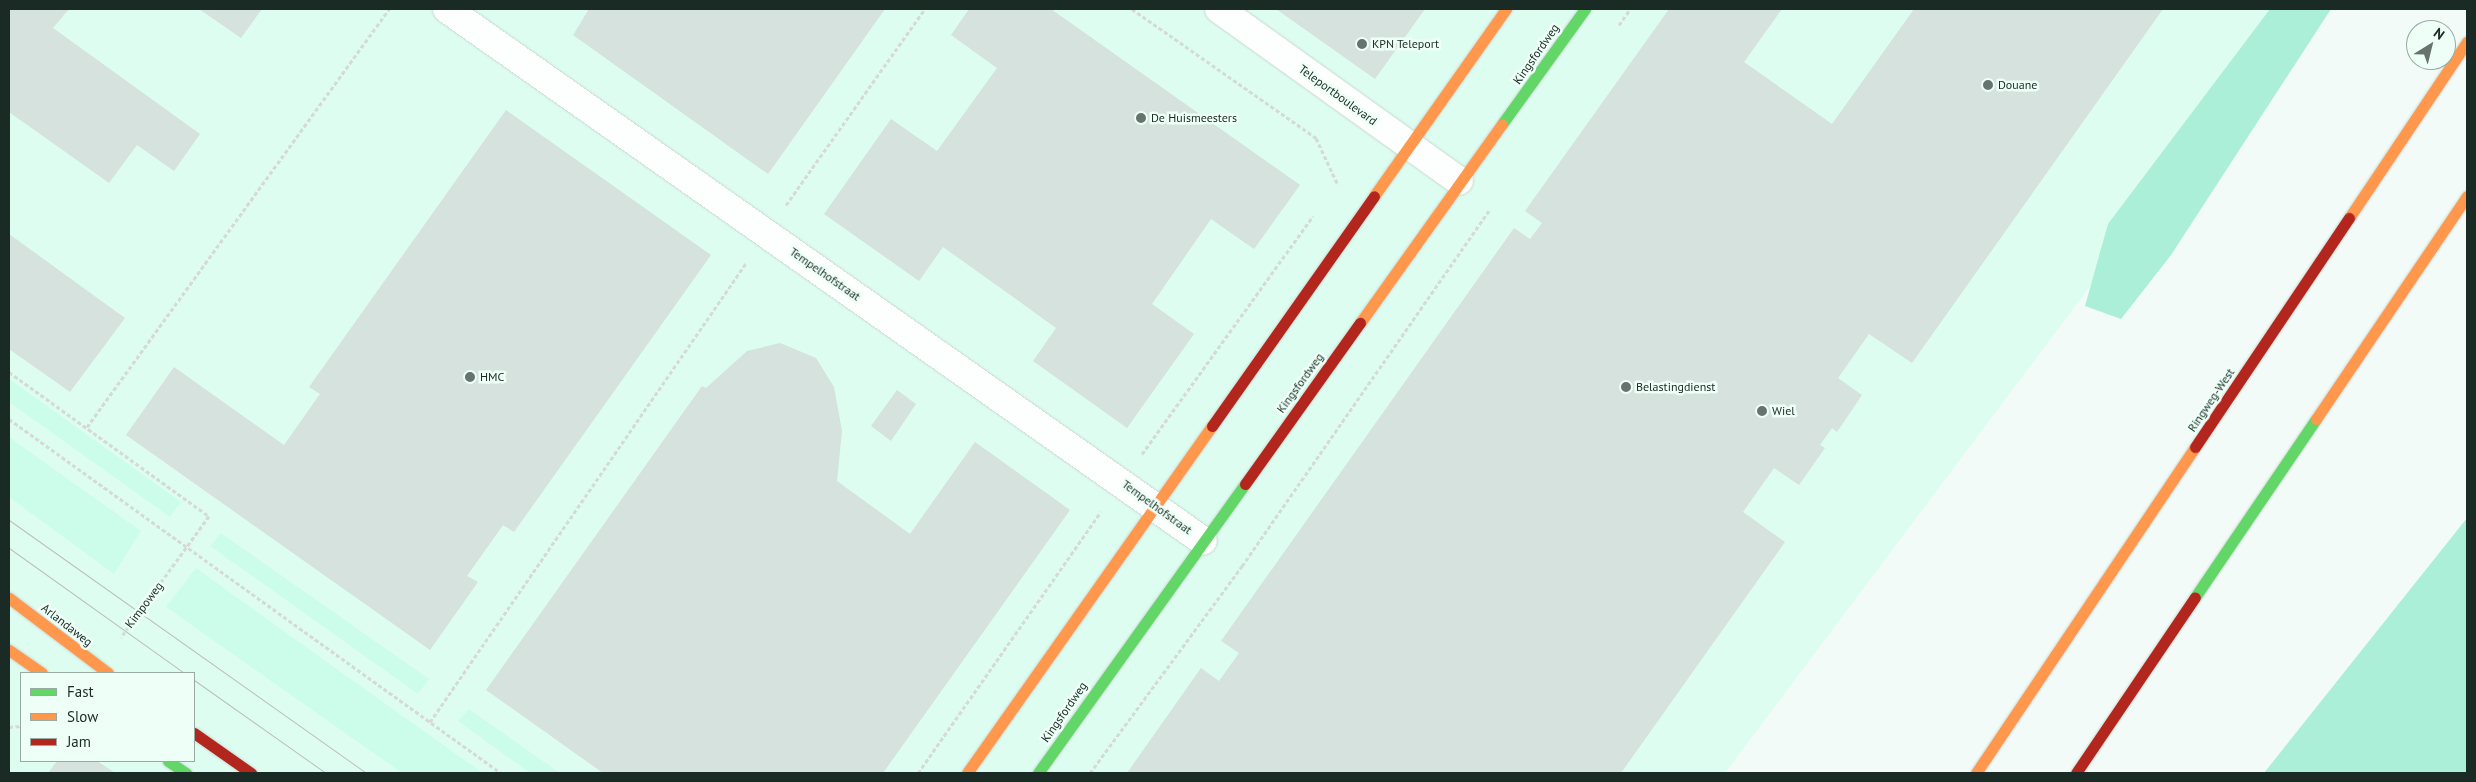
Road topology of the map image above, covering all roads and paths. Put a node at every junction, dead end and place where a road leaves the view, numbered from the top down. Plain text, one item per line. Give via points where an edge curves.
1 (389, 9) edge
2 (447, 9) edge
3 (925, 9) edge
4 (1132, 9) edge
5 (1218, 9) edge
6 (1506, 9) edge
7 (1585, 9) edge
8 (2467, 42) edge
9 (1410, 145) junction
10 (1459, 181) junction
11 (1337, 184) dead end
12 (2467, 196) edge
13 (766, 233) junction
14 (1449, 267) dead end
15 (9, 372) edge
16 (9, 419) edge
17 (87, 427) junction
18 (1157, 507) junction
19 (1203, 541) junction
20 (187, 548) junction
21 (9, 598) edge
22 (9, 650) edge
23 (98, 667) junction
24 (41, 672) edge
25 (106, 672) edge
26 (430, 722) junction
27 (195, 734) edge
28 (170, 762) edge
29 (186, 773) edge
30 (251, 773) edge
31 (501, 773) edge
32 (967, 773) edge
33 (1038, 773) edge
34 (1090, 773) edge
35 (1976, 773) edge
36 (2076, 773) edge

1 - 17 path
2 - 13 street, Tempelhofstraat
3 - 13 path
4 - 11 path via 1316,138
5 - 9 street, Teleportboulevard
6 - 9 main road
7 - 10 main road, Kingsfordweg
8 - 35 main road, Ringweg-West via 2402,144
9 - 10 street, Teleportboulevard
9 - 18 main road
10 - 19 main road, Kingsfordweg
12 - 36 main road
13 - 18 street, Tempelhofstraat
13 - 26 path
14 - 34 path via 1236,574
15 - 17 path
16 - 20 path
17 - 20 path, Kimpoweg via 209,516
18 - 19 street, Tempelhofstraat
18 - 32 main road
19 - 33 main road, Kingsfordweg
20 - 23 path, Kimpoweg
20 - 26 path
21 - 23 main road, Arlandaweg
22 - 24 main road
23 - 25 main road, Arlandaweg
26 - 31 path
27 - 30 main road
28 - 29 main road

